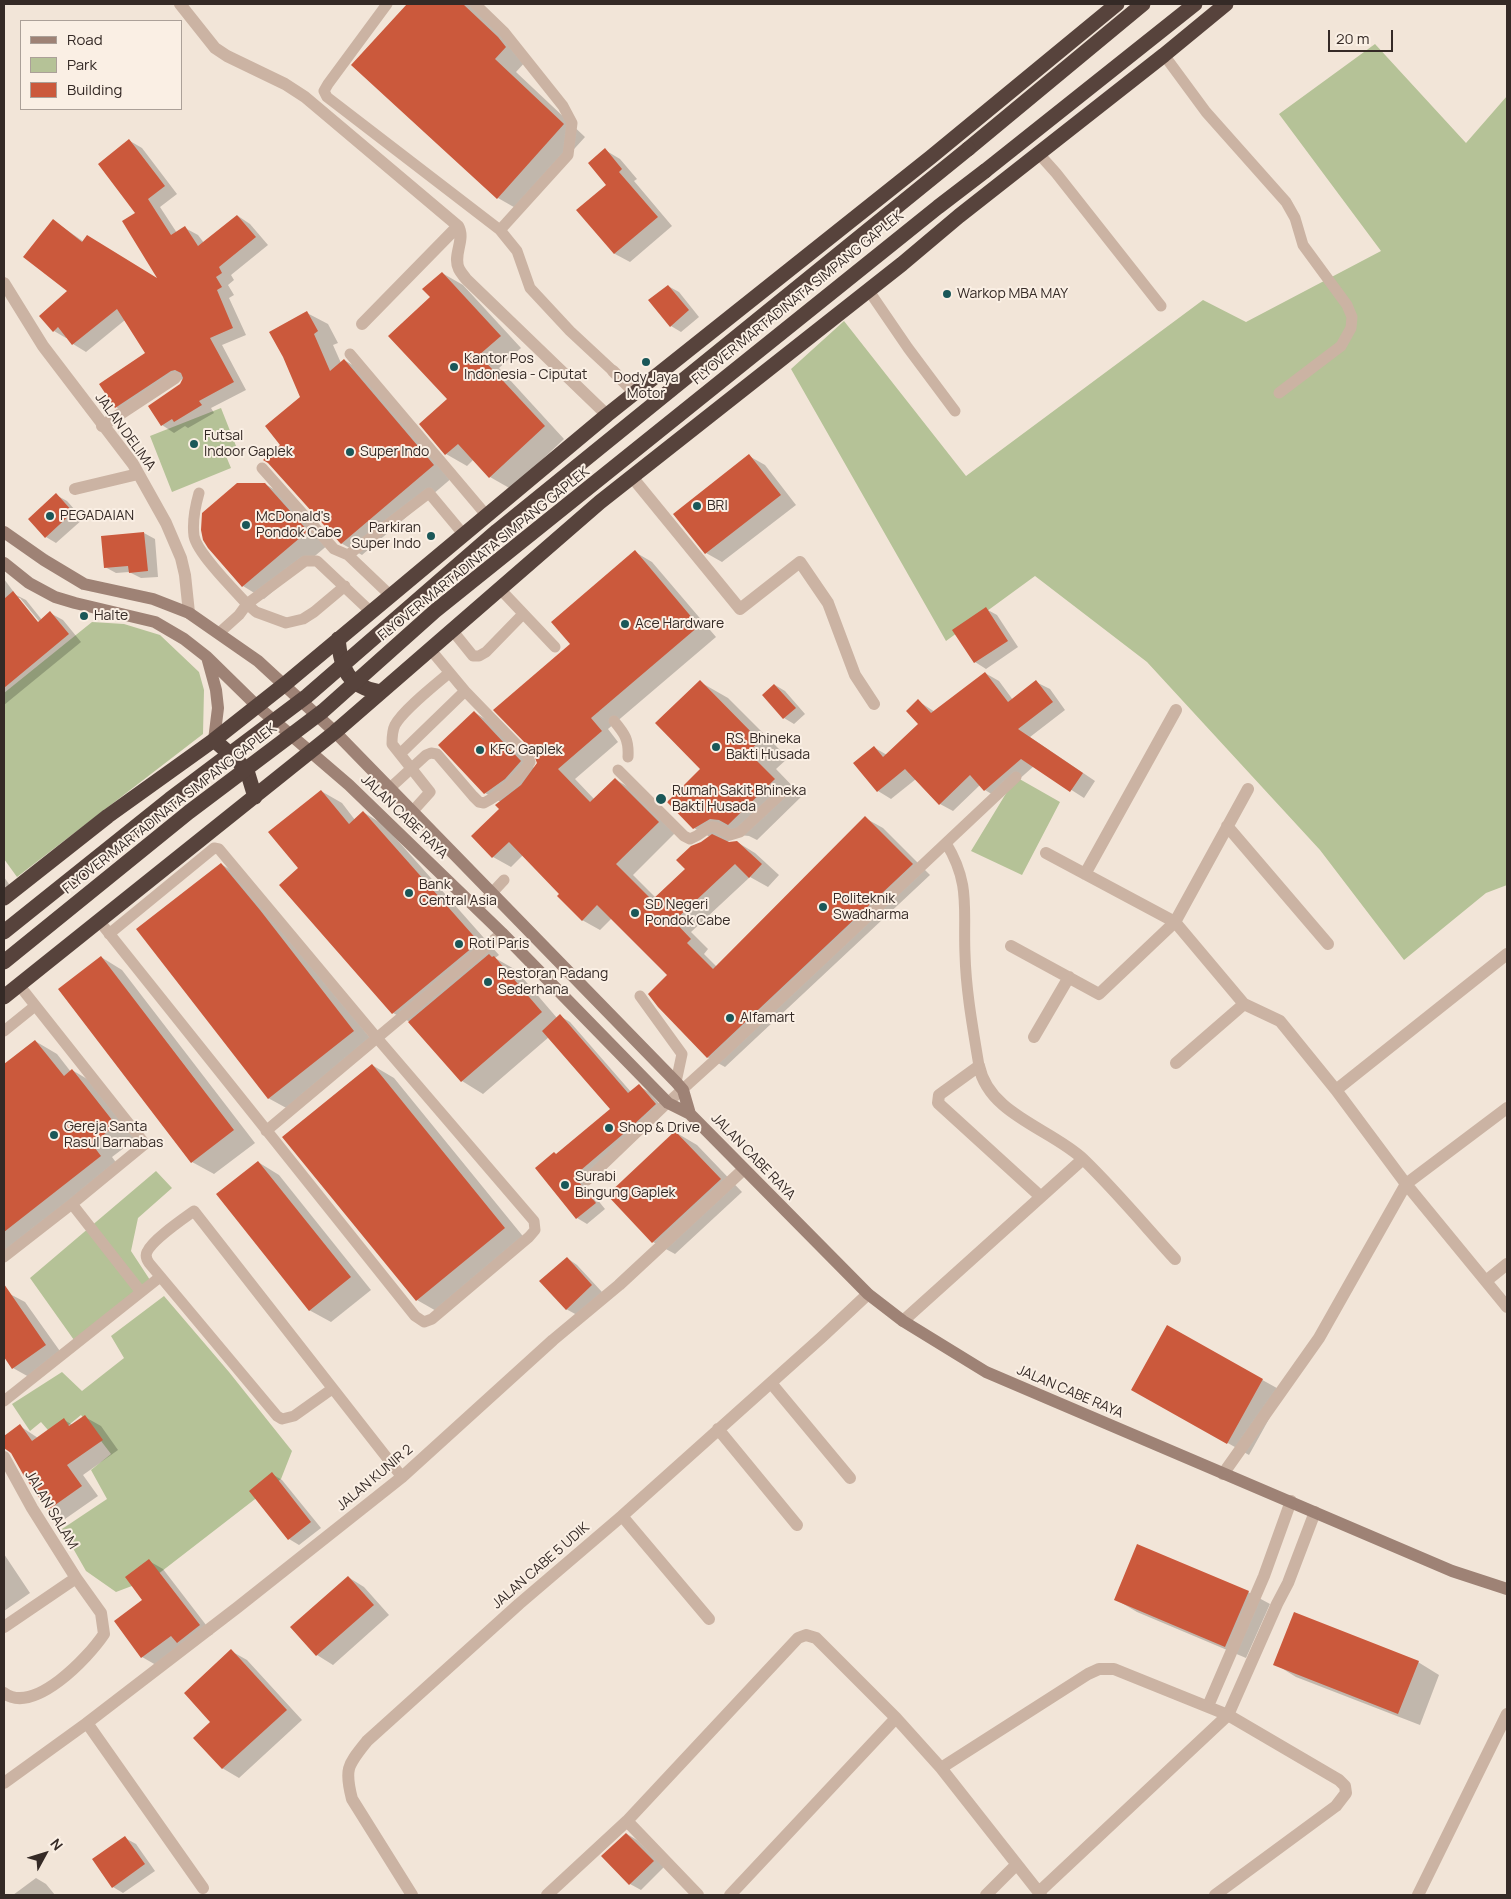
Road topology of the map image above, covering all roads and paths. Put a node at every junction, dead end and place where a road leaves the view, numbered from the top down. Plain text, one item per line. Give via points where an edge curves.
1 (180, 4) edge
2 (387, 4) edge
3 (475, 4) edge
4 (1117, 4) edge
5 (1143, 4) edge
6 (1195, 4) edge
7 (1226, 4) edge
8 (1164, 55) junction
9 (1039, 154) junction
10 (458, 226) junction
11 (500, 230) junction
12 (4, 283) edge
13 (869, 290) junction
14 (1161, 306) dead end
15 (362, 324) dead end
16 (350, 354) dead end
17 (612, 371) joint
18 (175, 378) dead end
19 (635, 393) junction
20 (1279, 393) dead end
21 (956, 411) dead end
22 (607, 415) junction
23 (102, 426) junction
24 (262, 468) dead end
25 (138, 474) junction
26 (632, 476) junction
27 (75, 489) dead end
28 (198, 493) dead end
29 (487, 516) junction
30 (4, 534) edge
31 (464, 535) junction
32 (334, 549) junction
33 (348, 555) junction
34 (317, 561) junction
35 (4, 563) edge
36 (344, 586) junction
37 (500, 589) junction
38 (391, 596) junction
39 (247, 604) junction
40 (371, 612) junction
41 (189, 613) junction
42 (523, 614) junction
43 (452, 630) junction
44 (219, 633) junction
45 (338, 639) junction
46 (555, 648) dead end
47 (430, 649) junction
48 (207, 657) junction
49 (449, 673) junction
50 (285, 684) junction
51 (464, 691) junction
52 (380, 692) junction
53 (874, 704) dead end
54 (257, 706) junction
55 (1176, 710) dead end
56 (614, 721) dead end
57 (335, 732) junction
58 (214, 740) junction
59 (310, 751) junction
60 (400, 754) junction
61 (628, 757) dead end
62 (412, 768) junction
63 (618, 770) dead end
64 (1016, 777) dead end
65 (390, 788) junction
66 (1248, 789) dead end
67 (783, 792) dead end
68 (255, 797) junction
69 (412, 812) junction
70 (1227, 826) junction
71 (946, 843) junction
72 (1046, 853) dead end
73 (1086, 874) junction
74 (504, 880) dead end
75 (492, 894) junction
76 (4, 898) edge
77 (477, 909) junction
78 (1175, 922) junction
79 (104, 928) junction
80 (4, 932) edge
81 (502, 933) junction
82 (1328, 944) dead end
83 (1011, 946) dead end
84 (1507, 954) edge
85 (4, 962) edge
86 (1069, 977) junction
87 (19, 985) junction
88 (640, 996) dead end
89 (4, 997) edge
90 (1244, 1004) junction
91 (35, 1006) junction
92 (4, 1031) edge
93 (1034, 1037) dead end
94 (377, 1038) junction
95 (1176, 1063) dead end
96 (979, 1066) junction
97 (679, 1086) junction
98 (1336, 1090) junction
99 (668, 1103) junction
100 (1507, 1108) edge
101 (690, 1114) junction
102 (266, 1131) junction
103 (1083, 1159) junction
104 (744, 1169) junction
105 (587, 1180) dead end
106 (1406, 1184) junction
107 (1040, 1196) junction
108 (72, 1204) junction
109 (4, 1256) edge
110 (1175, 1259) dead end
111 (1507, 1264) edge
112 (160, 1277) junction
113 (1486, 1281) junction
114 (141, 1292) junction
115 (868, 1294) junction
116 (1507, 1307) edge
117 (903, 1321) junction
118 (771, 1383) junction
119 (332, 1389) junction
120 (4, 1401) edge
121 (718, 1429) junction
122 (4, 1457) edge
123 (1223, 1474) junction
124 (402, 1477) junction
125 (850, 1478) dead end
126 (1291, 1501) junction
127 (1315, 1512) junction
128 (622, 1516) junction
129 (797, 1525) dead end
130 (76, 1578) junction
131 (1507, 1588) edge
132 (709, 1619) dead end
133 (4, 1627) edge
134 (4, 1693) edge
135 (1208, 1706) junction
136 (1507, 1714) edge
137 (1228, 1715) junction
138 (896, 1718) junction
139 (87, 1723) junction
140 (941, 1768) junction
141 (4, 1783) edge
142 (626, 1820) junction
143 (1016, 1865) junction
144 (203, 1888) dead end
145 (1040, 1894) edge
146 (412, 1895) edge
147 (548, 1895) edge
148 (698, 1895) edge
149 (730, 1895) edge
150 (986, 1895) edge
151 (1215, 1895) edge
152 (1418, 1895) edge

1 - 10 street via 215,48 305,97
2 - 11 lane via 324,91 327,97
3 - 11 lane via 504,32 563,106 572,123 568,155
4 - 19 highway
5 - 80 highway, FLYOVER MARTADINATA SIMPANG GAPLEK, bridge via 498,531 292,708 170,799
6 - 85 highway, FLYOVER MARTADINATA SIMPANG GAPLEK, bridge via 436,611 323,710
7 - 8 highway
8 - 9 highway
8 - 20 lane via 1206,112 1286,202 1303,245 1347,305 1352,317 1351,328 1341,346
9 - 13 highway
9 - 14 lane
10 - 15 street
10 - 22 street via 462,235 458,268 466,279
11 - 17 lane via 517,251 530,288
12 - 23 street, JALAN DELIMA via 43,346
13 - 21 lane
13 - 26 highway
16 - 29 lane
17 - 19 street
18 - 23 street
19 - 22 highway
22 - 29 highway
23 - 25 street, JALAN DELIMA
24 - 32 lane
25 - 27 street
25 - 41 street, JALAN DELIMA via 177,546 185,575
26 - 37 highway
26 - 53 street via 740,609 800,562 828,602 855,675
28 - 39 lane via 194,538
29 - 31 highway
30 - 41 main road, JALAN CABE RAYA via 84,584 153,600
31 - 33 lane via 429,493
31 - 38 highway
32 - 33 lane
32 - 34 lane
33 - 38 lane
34 - 36 lane
34 - 39 lane via 304,561
35 - 48 main road, JALAN CABE RAYA via 29,583 55,597 155,622
36 - 39 lane via 314,612 286,623 256,612
36 - 40 lane
37 - 42 lane
37 - 43 highway
38 - 40 highway
39 - 44 lane
40 - 45 highway
41 - 44 main road, JALAN CABE RAYA
42 - 43 lane via 479,656 473,656
42 - 46 lane
43 - 47 highway
44 - 50 main road, JALAN CABE RAYA
45 - 50 highway
45 - 52 highway via 347,673 358,686
47 - 49 lane
47 - 52 highway
48 - 54 main road, JALAN CABE RAYA
48 - 58 main road via 218,708
49 - 51 lane
49 - 60 lane via 396,723 392,744
50 - 54 highway
50 - 57 main road, JALAN CABE RAYA
51 - 60 lane
51 - 62 lane via 527,755 530,762 525,771 484,803 473,796 437,754 426,755
52 - 57 highway
54 - 58 highway
54 - 59 main road, JALAN CABE RAYA
55 - 73 street
56 - 61 lane via 626,735
57 - 59 highway
57 - 65 main road, JALAN CABE RAYA
58 - 68 highway via 248,774
58 - 76 highway via 108,816
59 - 68 highway
59 - 77 main road, JALAN CABE RAYA
60 - 62 lane
62 - 65 lane
62 - 69 lane via 430,792
63 - 67 lane via 690,839 712,826 730,835 740,832
64 - 71 lane
65 - 69 main road, JALAN CABE RAYA
66 - 70 street
68 - 79 highway
69 - 75 main road, JALAN CABE RAYA
70 - 78 street
70 - 82 street
71 - 96 lane via 962,876 965,955
71 - 97 lane
72 - 73 street
73 - 78 street
74 - 75 lane
75 - 77 lane
75 - 97 main road, JALAN CABE RAYA
77 - 81 main road, JALAN CABE RAYA
78 - 86 street via 1099,994
78 - 90 street
79 - 87 highway
79 - 94 lane via 218,848
79 - 102 lane
81 - 94 lane
81 - 99 main road, JALAN CABE RAYA
83 - 86 street
84 - 98 street
86 - 93 street
87 - 89 highway
87 - 91 lane
88 - 97 lane via 682,1054
90 - 95 street
90 - 98 street via 1280,1021
91 - 92 lane
91 - 108 lane via 145,1144
94 - 102 lane
94 - 102 lane via 534,1221 535,1230 529,1237 432,1319 424,1322 415,1316
96 - 103 street via 982,1080 997,1100
96 - 107 street via 939,1095 938,1103
97 - 99 lane
97 - 101 main road, JALAN CABE RAYA
98 - 106 street
99 - 101 main road, JALAN CABE RAYA
99 - 105 lane
100 - 106 street
101 - 104 main road, JALAN CABE RAYA
103 - 107 street
103 - 110 street
104 - 115 main road, JALAN CABE RAYA
104 - 124 street, JALAN KUNIR 2 via 619,1285 552,1340
106 - 113 street
106 - 123 street via 1319,1338
107 - 117 street
108 - 109 lane
108 - 114 lane
111 - 113 street
112 - 114 lane
112 - 119 lane via 277,1416 282,1419 294,1416
112 - 119 lane via 148,1264 147,1252 153,1243 194,1210
113 - 116 street
114 - 120 lane
115 - 117 main road, JALAN CABE RAYA
115 - 118 street, JALAN CABE 5 UDIK
117 - 123 main road, JALAN CABE RAYA via 986,1372
118 - 121 street, JALAN CABE 5 UDIK
118 - 125 street
119 - 124 lane
121 - 128 street, JALAN CABE 5 UDIK
121 - 129 street
122 - 130 street, JALAN SALAM
123 - 126 main road, JALAN CABE RAYA
124 - 139 street, JALAN KUNIR 2
126 - 127 main road, JALAN CABE RAYA
126 - 135 street via 1264,1576
127 - 131 main road, JALAN CABE RAYA via 1452,1571
127 - 137 street via 1288,1583
128 - 132 street
128 - 146 street, JALAN CABE 5 UDIK via 374,1734 349,1765 348,1784 352,1799
130 - 133 street
130 - 134 street, JALAN SALAM via 100,1614 104,1634 98,1644 56,1684 34,1696 11,1698
135 - 137 street
135 - 140 street via 1114,1669 1099,1669
136 - 152 street
137 - 145 street
137 - 151 street via 1339,1780 1346,1793 1336,1806
138 - 140 street
138 - 142 street via 816,1638 806,1635 798,1638
138 - 149 street
139 - 141 street, JALAN KUNIR 2
139 - 144 street
140 - 143 street
142 - 147 street
142 - 148 street
143 - 145 street
143 - 150 street

